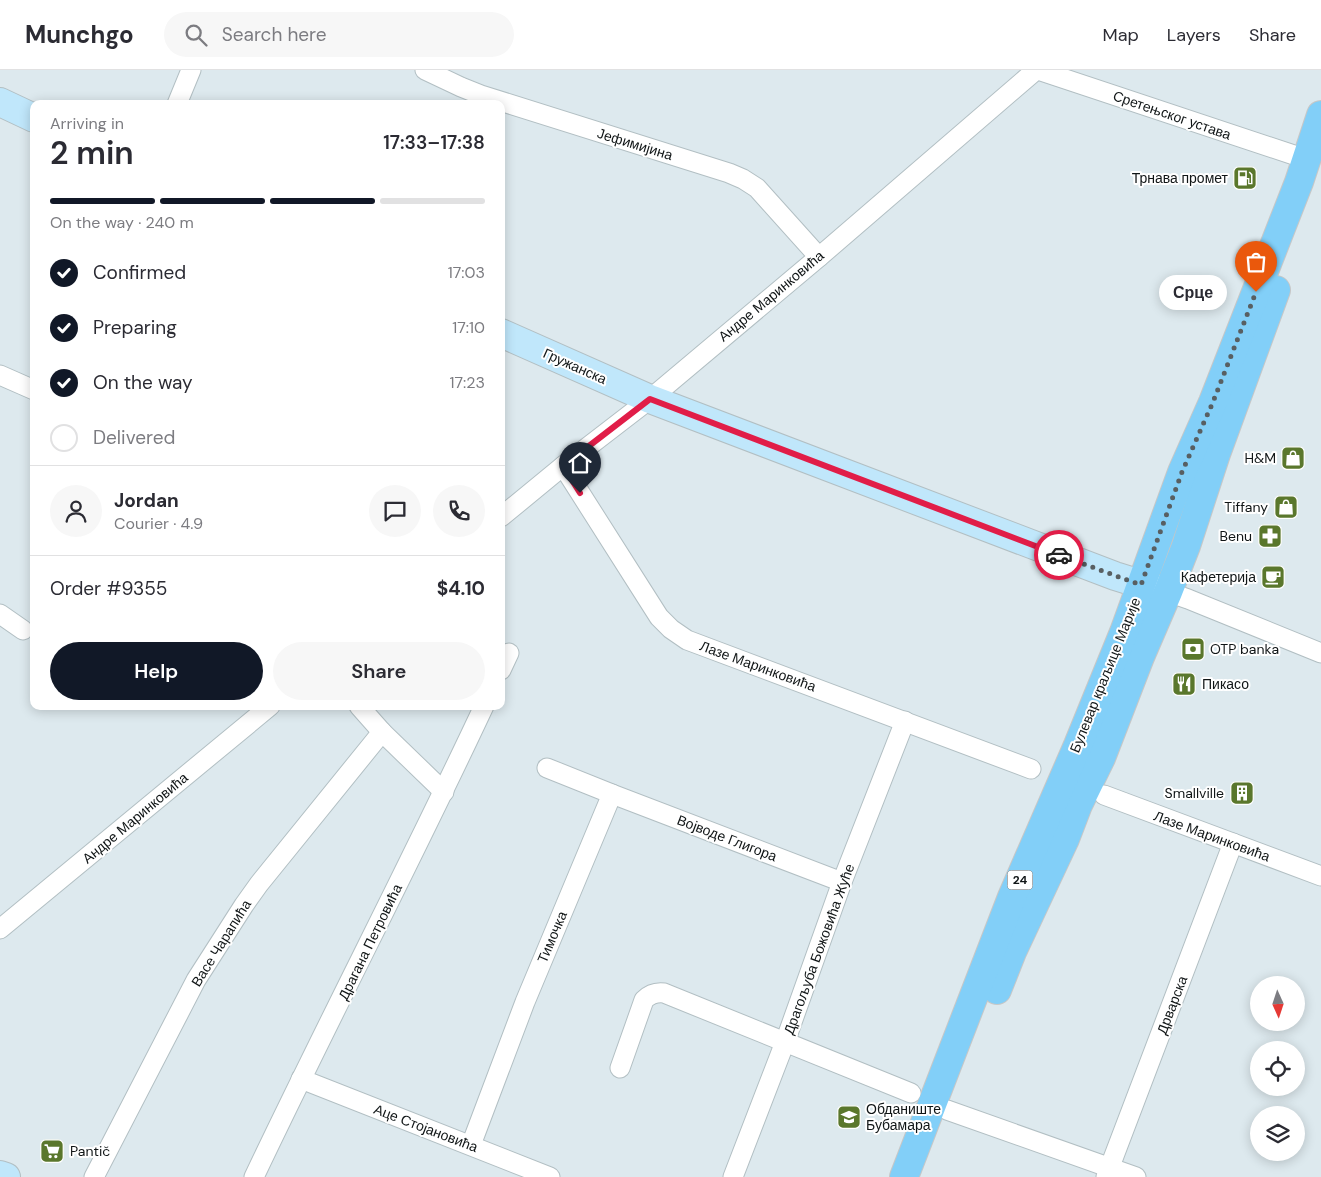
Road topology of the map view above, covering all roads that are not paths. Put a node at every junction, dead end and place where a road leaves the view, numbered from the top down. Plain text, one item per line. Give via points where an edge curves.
1 (191, 70) edge
2 (425, 70) edge
3 (1037, 70) edge
4 (446, 74) edge
5 (178, 100) edge
6 (497, 100) edge
7 (0, 102) edge
8 (505, 103) edge
9 (1321, 115) edge
10 (30, 116) edge
11 (1317, 166) edge
12 (819, 256) junction
13 (505, 335) edge
14 (0, 375) edge
15 (30, 388) edge
16 (650, 399) junction
17 (563, 466) junction
18 (505, 514) edge
19 (1141, 585) junction
20 (1168, 592) junction
21 (0, 614) edge
22 (23, 630) dead end
23 (509, 653) dead end
24 (1321, 653) edge
25 (505, 662) edge
26 (261, 710) edge
27 (363, 710) edge
28 (482, 710) edge
29 (905, 721) junction
30 (382, 732) junction
31 (547, 768) dead end
32 (1031, 768) dead end
33 (444, 792) junction
34 (612, 794) junction
35 (1104, 795) dead end
36 (1233, 843) junction
37 (1321, 876) edge
38 (842, 882) junction
39 (0, 929) edge
40 (785, 1042) junction
41 (620, 1068) dead end
42 (301, 1079) junction
43 (911, 1093) dead end
44 (947, 1110) junction
45 (471, 1145) junction
46 (1108, 1172) edge
47 (0, 1175) edge
48 (6, 1177) edge
49 (94, 1177) edge
50 (254, 1177) edge
51 (550, 1177) edge
52 (733, 1177) edge
53 (904, 1177) edge
54 (922, 1177) edge
55 (1136, 1177) edge

1 - 5 street
2 - 4 street, Јефимијина
3 - 11 street, Сретењског устава
3 - 12 street, Андре Маринковића
4 - 6 street, Јефимијина via 481,95
7 - 10 street
8 - 12 street, Јефимијина via 743,179 757,188
9 - 11 main road, Булевар краљице Марије / 24
11 - 19 main road, Булевар краљице Марије / 24 via 1295,191 1213,402 1182,472
11 - 20 main road, Булевар краљице Марије / 24
12 - 16 street, Андре Маринковића
13 - 16 street, Гружанска
14 - 15 street
16 - 17 street, Андре Маринковића
16 - 19 street, Гружанска
17 - 18 street, Андре Маринковића
17 - 29 street, Лазе Маринковића via 659,617 671,629 687,640
19 - 20 street, Гружанска
19 - 53 main road, Булевар краљице Марије / 24 via 1095,703 1012,897
20 - 24 street
20 - 44 main road, Булевар краљице Марије / 24 via 1101,758 1012,952
21 - 22 street
23 - 25 street
26 - 39 street, Андре Маринковића
27 - 30 street
28 - 33 street, Драгана Петровића
29 - 32 street, Лазе Маринковића
29 - 38 street, Драгољуба Божовића Жуће
30 - 33 street
30 - 49 street, Васе Чарапића via 244,905 196,980
31 - 34 street
33 - 42 street, Драгана Петровића
34 - 38 street, Војводе Глигора
34 - 45 street, Тимочка via 525,1002
35 - 36 street, Лазе Маринковића
36 - 37 street, Лазе Маринковића
36 - 46 street, Дрварска
38 - 40 street, Драгољуба Божовића Жуће
40 - 41 street via 664,993 654,993 644,1000
40 - 43 street
40 - 52 street, Драгољуба Божовића Жуће
42 - 45 street, Аце Стојановића
42 - 50 street, Драгана Петровића
44 - 46 street
44 - 54 main road, Булевар краљице Марије / 24
45 - 51 street, Аце Стојановића
46 - 55 street
47 - 48 street

